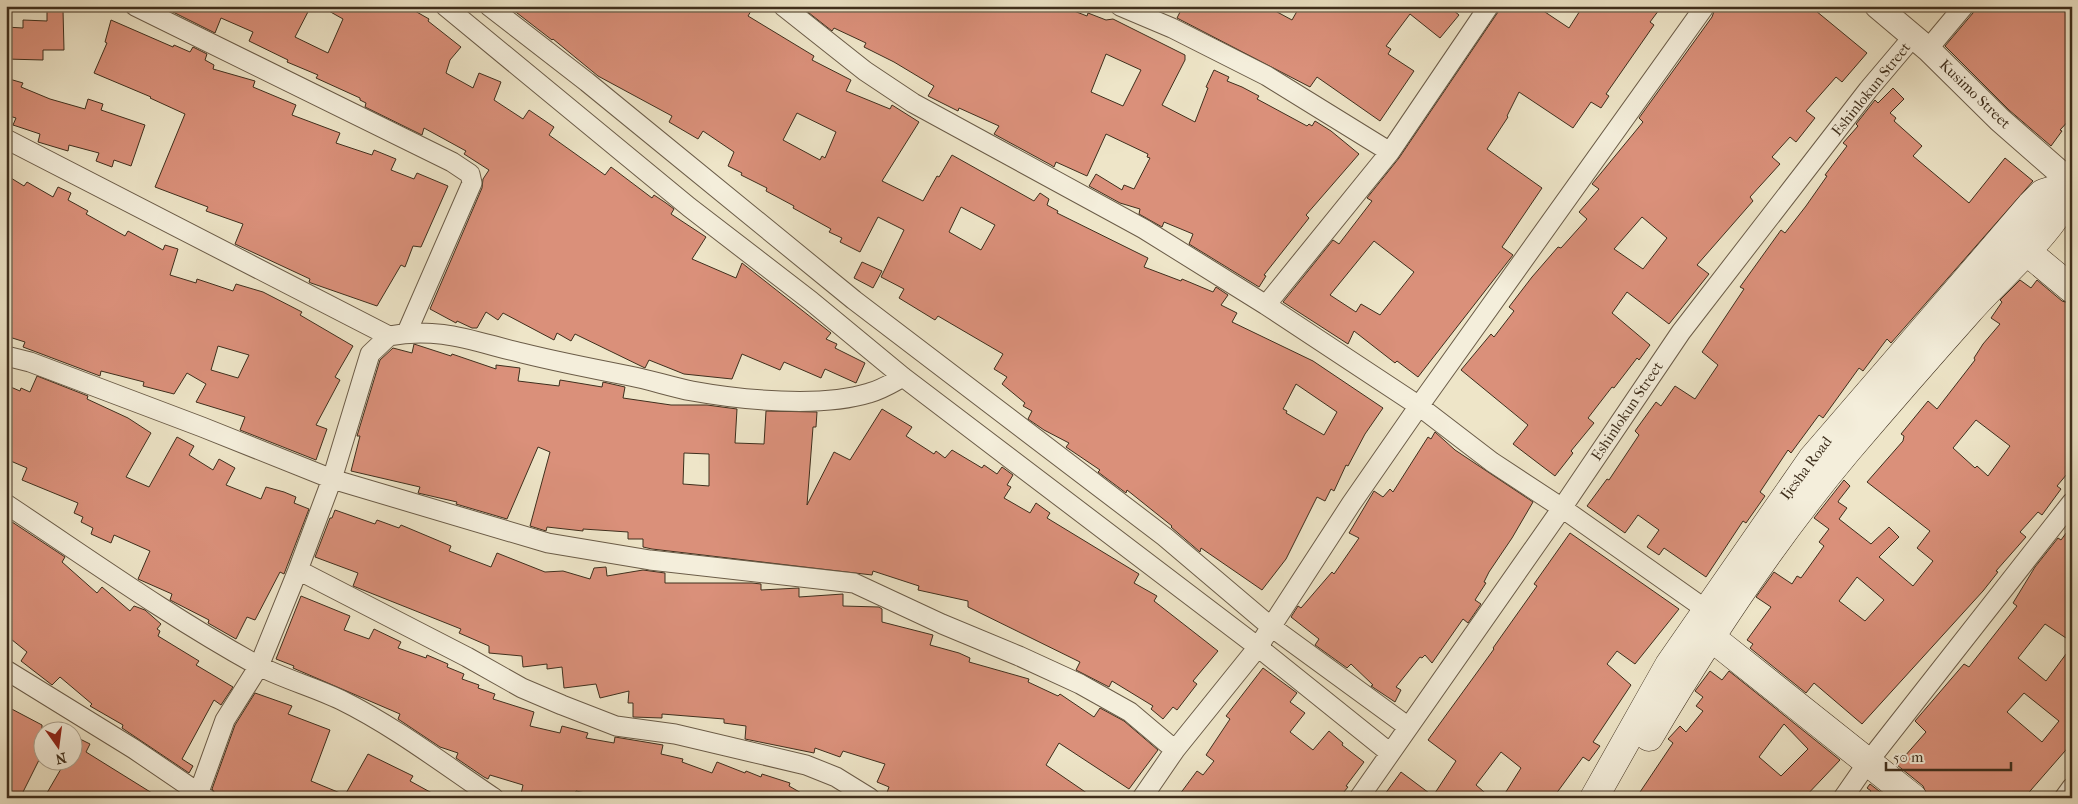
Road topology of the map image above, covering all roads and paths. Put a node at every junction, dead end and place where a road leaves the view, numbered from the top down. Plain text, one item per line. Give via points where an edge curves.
1 (135, 6) edge
2 (445, 6) edge
3 (489, 6) edge
4 (783, 6) edge
5 (1120, 6) edge
6 (1489, 6) edge
7 (1705, 6) edge
8 (1877, 6) edge
9 (1964, 6) edge
10 (1920, 43) junction
11 (6, 139) edge
12 (1390, 152) junction
13 (2072, 184) edge
14 (2025, 250) junction
15 (2072, 289) edge
16 (1266, 306) junction
17 (398, 334) junction
18 (6, 356) edge
19 (903, 378) junction
20 (1419, 406) junction
21 (1033, 437) junction
22 (1014, 460) junction
23 (332, 479) junction
24 (2072, 502) edge
25 (6, 504) edge
26 (1562, 508) junction
27 (298, 570) junction
28 (1708, 611) junction
29 (1270, 626) junction
30 (1712, 638) junction
31 (1258, 647) junction
32 (259, 666) junction
33 (6, 670) edge
34 (1407, 726) junction
35 (1175, 750) junction
36 (1390, 753) junction
37 (1868, 762) junction
38 (2072, 787) edge
39 (202, 795) edge
40 (494, 798) edge
41 (870, 798) edge
42 (1142, 798) edge
43 (1359, 798) edge
44 (1594, 798) edge
45 (1616, 798) edge
46 (1843, 798) edge
47 (1913, 798) edge
48 (2064, 798) edge

1 - 17 street via 452,162 470,174 472,183
2 - 19 street via 689,207 811,300
3 - 21 street via 854,300
4 - 16 street via 865,71 913,103 1144,229
5 - 12 street via 1267,76
6 - 12 street
7 - 20 street
8 - 10 street, Kusimo Street
9 - 10 street, Eshinlokun Street
10 - 13 street, Kusimo Street
10 - 26 street, Eshinlokun Street via 1868,90 1681,332
11 - 17 street
12 - 16 street
13 - 14 main road, Ijesha Road via 2058,214
13 - 28 main road, Ijesha Road via 2043,193 2031,205 1860,401 1770,516
14 - 15 main road
14 - 30 main road, Ijesha Road via 1968,311 1818,488
16 - 20 street
17 - 19 street via 463,336 584,368 692,391 743,398 838,399 869,393
17 - 23 street via 370,354
18 - 23 street via 30,362
19 - 22 street
20 - 26 street via 1492,462
20 - 29 street
21 - 22 street
21 - 29 street via 1165,537
22 - 31 street
23 - 27 street
23 - 35 street via 548,543 650,560 854,583 1080,684 1130,712
24 - 37 street
25 - 32 street via 158,607
26 - 28 street
26 - 34 street, Eshinlokun Street
27 - 32 street
27 - 41 street via 522,688 562,705 616,726 675,734 806,765 836,777
28 - 44 main road, Ijesha Road via 1670,666
29 - 31 street
29 - 34 street
30 - 37 main road
30 - 45 main road, Ijesha Road via 1663,714
31 - 35 street
31 - 36 street
32 - 39 street via 225,720
32 - 40 street via 342,700 418,746
33 - 39 street
34 - 36 street, Eshinlokun Street
35 - 42 street
36 - 43 street, Eshinlokun Street
37 - 46 street
37 - 47 main road
38 - 48 street

